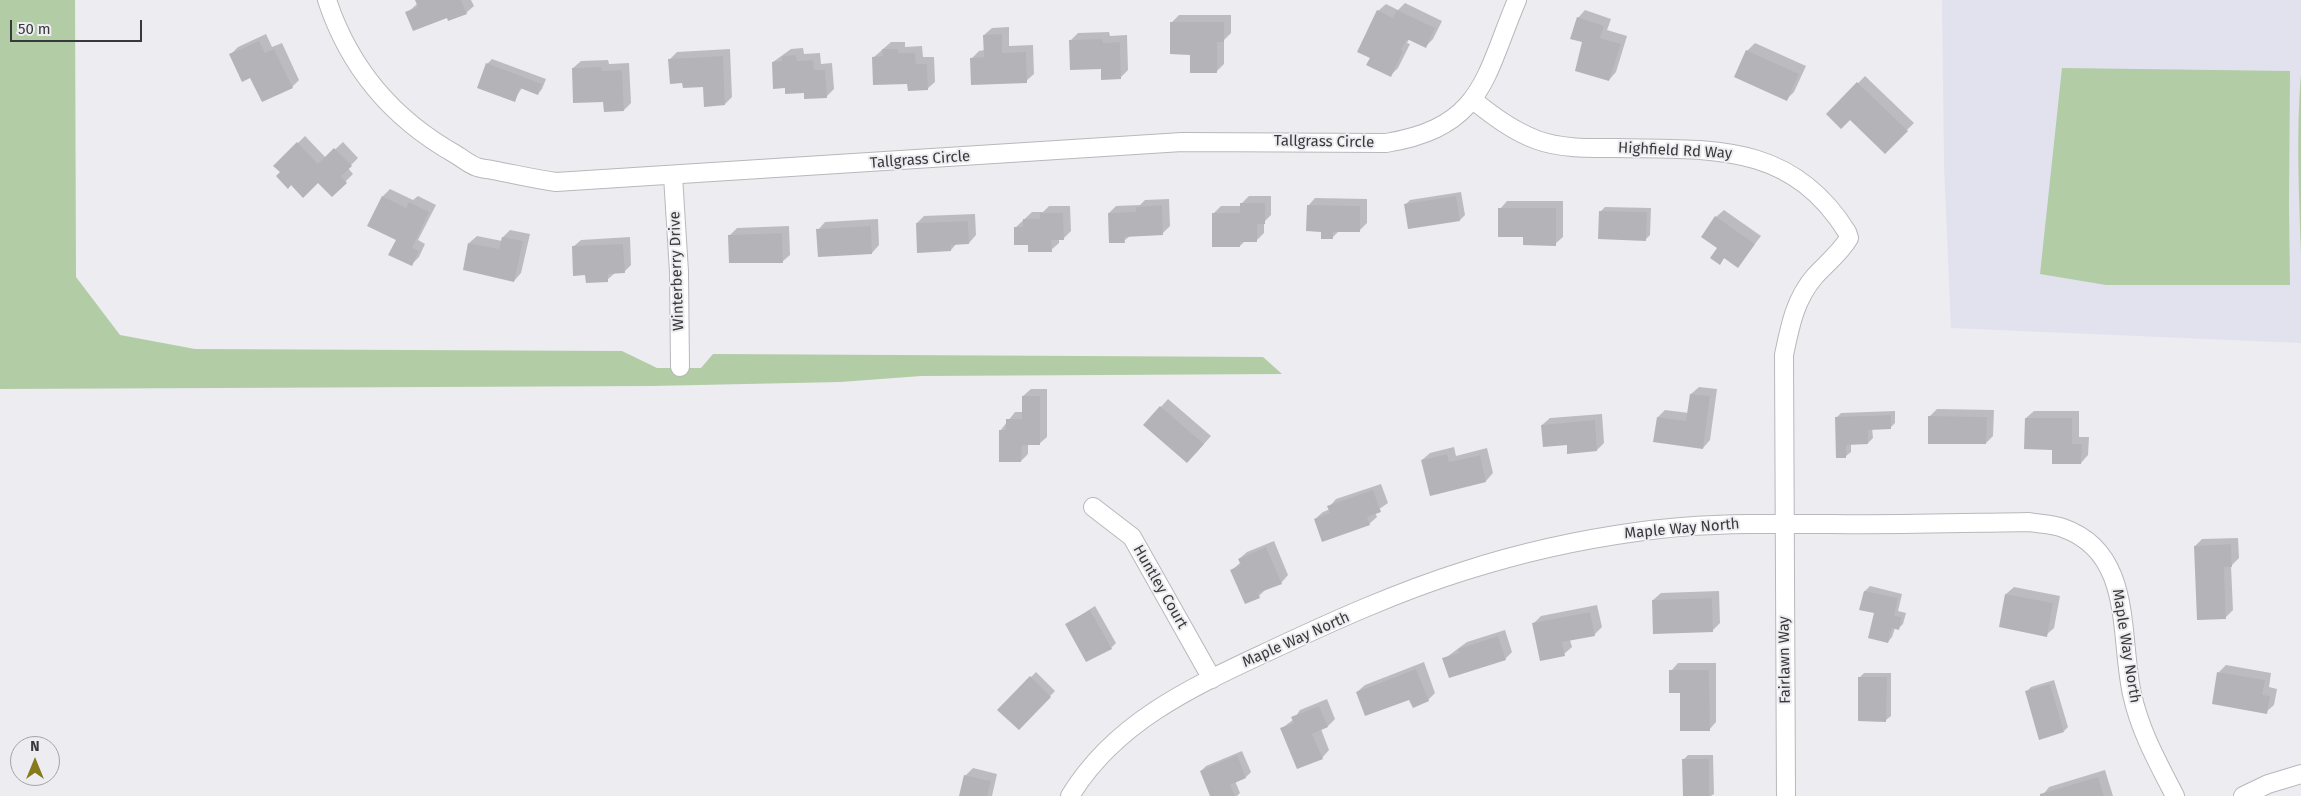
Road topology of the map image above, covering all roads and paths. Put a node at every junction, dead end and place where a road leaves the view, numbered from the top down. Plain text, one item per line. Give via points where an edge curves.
1 (328, 0) edge
2 (1517, 0) edge
3 (1473, 100) junction
4 (672, 176) junction
5 (680, 367) dead end
6 (1093, 507) dead end
7 (1784, 524) junction
8 (1212, 679) junction
9 (2301, 774) edge
10 (1070, 796) edge
11 (1786, 796) edge
12 (2175, 796) edge
13 (2243, 796) edge

1 - 4 street, Tallgrass Circle via 349,51 367,80 390,107 433,142 477,167 556,182
2 - 3 street, Tallgrass Circle via 1489,74
3 - 4 street, Tallgrass Circle via 1456,115 1424,134 1386,143 1182,142
3 - 7 street, Highfield Rd Way via 1515,130 1563,146 1700,149 1741,154 1767,162 1805,184 1840,220 1849,238 1802,295 1792,314 1784,355
4 - 5 street, Winterberry Drive via 679,272
6 - 8 street, Huntley Court via 1132,537
7 - 8 street, Maple Way North via 1638,531 1530,552 1463,571 1396,596
7 - 11 street, Fairlawn Way
7 - 12 street, Maple Way North via 2029,522 2062,528 2094,546 2116,584 2128,676 2138,716 2152,753
8 - 10 street, Maple Way North via 1131,727 1111,743
9 - 13 street

